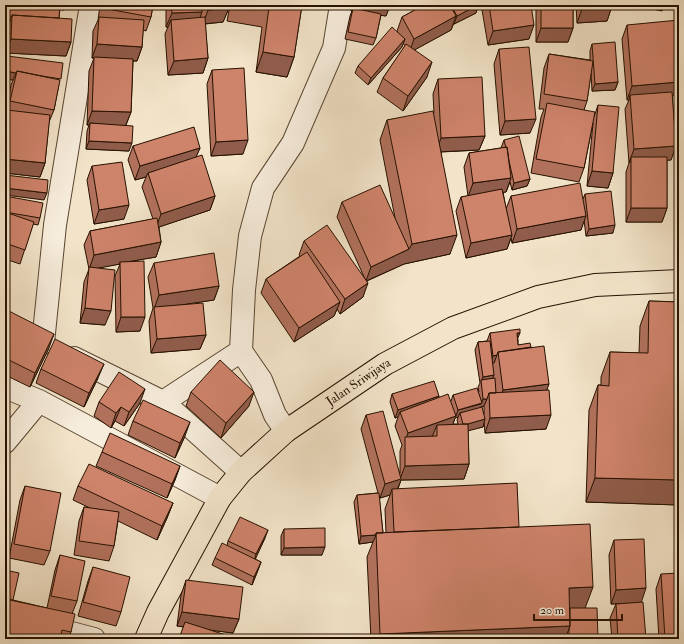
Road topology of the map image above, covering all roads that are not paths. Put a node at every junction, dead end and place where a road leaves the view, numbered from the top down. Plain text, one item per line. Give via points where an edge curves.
1 (92, 5) edge
2 (341, 5) edge
3 (679, 280) edge
4 (24, 331) edge
5 (43, 343) junction
6 (241, 351) junction
7 (5, 387) edge
8 (40, 401) junction
9 (163, 402) junction
10 (280, 423) junction
11 (5, 442) edge
12 (241, 472) junction
13 (220, 498) junction
14 (5, 611) edge
15 (94, 639) edge
16 (146, 639) edge

1 - 5 street via 55,225
2 - 6 street via 334,48 316,93 293,143 263,188 250,236
3 - 10 main road, Jalan Sriwijaya via 595,285 538,297 452,328
4 - 5 street
5 - 9 street
6 - 9 street
6 - 10 street via 261,380
7 - 8 street
8 - 11 street
8 - 13 street
9 - 12 street
10 - 12 main road, Jalan Sriwijaya
12 - 13 main road, Jalan Sriwijaya
13 - 16 main road, Jalan Sriwijaya
14 - 15 street

